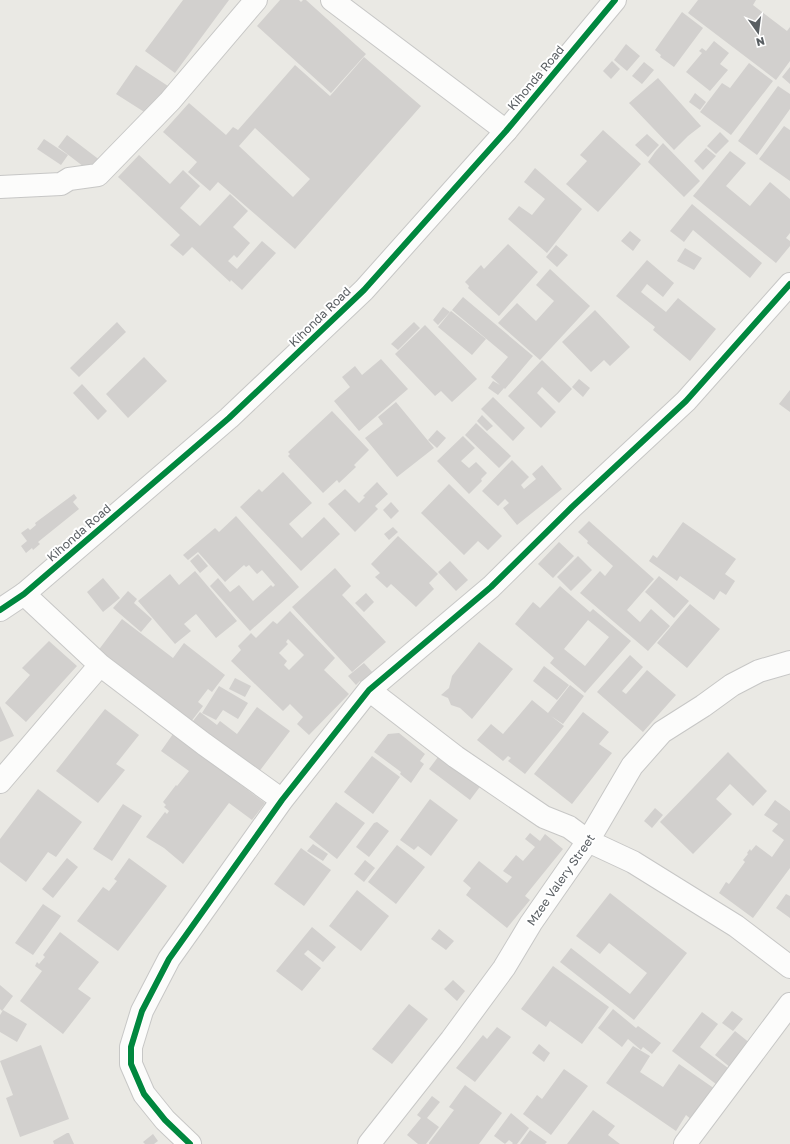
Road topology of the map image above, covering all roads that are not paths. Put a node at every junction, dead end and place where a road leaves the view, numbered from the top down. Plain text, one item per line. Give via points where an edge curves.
1 (256, 0) edge
2 (332, 0) edge
3 (615, 0) edge
4 (506, 131) junction
5 (0, 187) edge
6 (790, 284) edge
7 (24, 594) junction
8 (0, 610) edge
9 (790, 662) edge
10 (100, 665) junction
11 (369, 690) junction
12 (0, 782) edge
13 (282, 800) junction
14 (588, 841) junction
15 (790, 967) edge
16 (790, 1004) edge
17 (190, 1144) edge
18 (369, 1144) edge
19 (685, 1144) edge

1 - 5 street via 170,101 98,175 69,179 61,184
2 - 4 street
3 - 4 street, Kihonda Road
4 - 7 street, Kihonda Road via 364,290 229,418
6 - 11 street via 686,401 491,587
7 - 8 street, Kihonda Road
7 - 10 street
9 - 14 street, Mzee Valery Street via 759,671 732,685 662,732 632,766
10 - 12 street
10 - 13 street
11 - 13 street
11 - 14 street via 456,757 544,817 569,827
13 - 17 street via 169,959 142,1011 131,1047 131,1064 144,1094 165,1120
14 - 15 street via 633,862 736,926
14 - 18 street, Mzee Valery Street via 531,923 504,968
16 - 19 street

